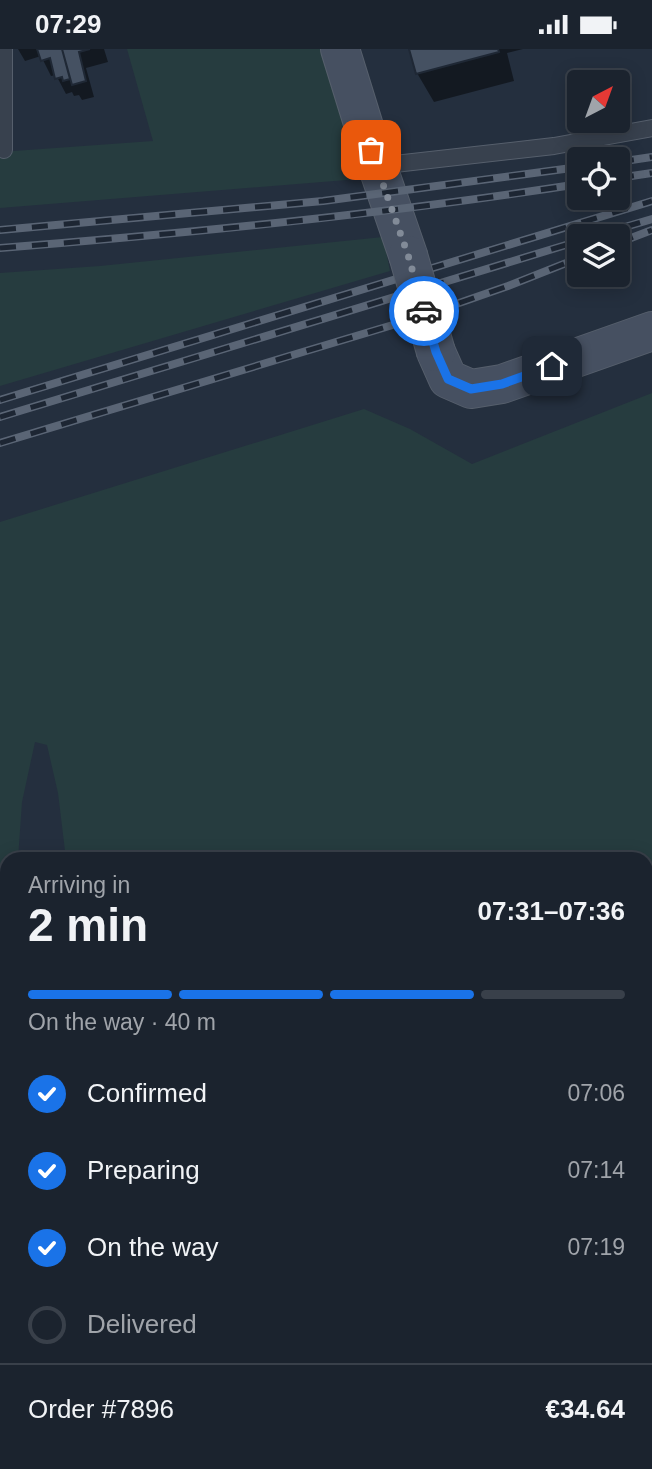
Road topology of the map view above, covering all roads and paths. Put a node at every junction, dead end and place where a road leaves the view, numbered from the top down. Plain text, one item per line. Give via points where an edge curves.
1 (4, 49) edge
2 (340, 49) edge
3 (652, 128) edge
4 (4, 150) dead end
5 (377, 166) junction
6 (652, 331) edge

1 - 4 lane
2 - 5 street
3 - 5 lane via 554,146
5 - 6 street, bridge via 448,379 471,389 502,384

